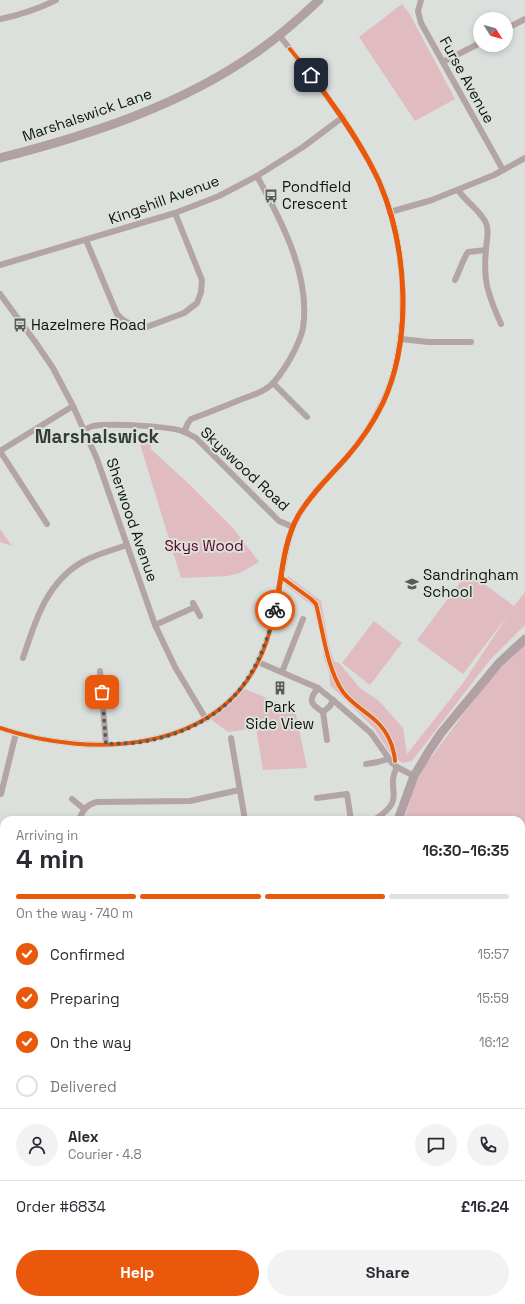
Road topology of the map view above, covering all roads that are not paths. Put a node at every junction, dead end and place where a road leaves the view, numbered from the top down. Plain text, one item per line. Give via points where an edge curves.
1 (56, 0) edge
2 (319, 0) edge
3 (421, 0) edge
4 (0, 19) edge
5 (525, 19) edge
6 (513, 25) edge
7 (279, 35) junction
8 (473, 47) edge
9 (443, 62) junction
10 (343, 117) junction
11 (0, 158) edge
12 (525, 158) edge
13 (503, 170) junction
14 (257, 176) junction
15 (458, 190) junction
16 (390, 212) junction
17 (175, 213) junction
18 (86, 240) junction
19 (486, 250) junction
20 (0, 265) edge
21 (455, 280) dead end
22 (0, 294) edge
23 (501, 324) dead end
24 (401, 339) junction
25 (471, 342) dead end
26 (273, 383) junction
27 (73, 406) junction
28 (308, 417) dead end
29 (85, 430) junction
30 (184, 432) junction
31 (0, 451) edge
32 (47, 524) dead end
33 (293, 527) junction
34 (127, 545) junction
35 (200, 616) dead end
36 (303, 619) dead end
37 (155, 625) junction
38 (525, 639) edge
39 (23, 658) dead end
40 (258, 662) junction
41 (100, 672) dead end
42 (282, 672) junction
43 (318, 688) junction
44 (333, 700) junction
45 (323, 712) junction
46 (206, 718) junction
47 (0, 728) edge
48 (16, 733) junction
49 (231, 738) dead end
50 (327, 740) dead end
51 (106, 744) junction
52 (388, 759) junction
53 (366, 764) dead end
54 (397, 767) junction
55 (414, 776) junction
56 (240, 790) junction
57 (1, 794) dead end
58 (317, 798) dead end
59 (72, 799) dead end
60 (84, 808) junction
61 (81, 816) edge
62 (244, 816) edge
63 (351, 816) edge
64 (380, 816) edge
65 (399, 816) edge

1 - 4 street via 40,8
2 - 7 street, Marshalswick Lane
3 - 9 street, Furse Avenue via 418,12 421,23
5 - 6 street
7 - 10 street
7 - 11 street, Marshalswick Lane via 222,75 151,110 115,124
8 - 9 street
9 - 13 street, Furse Avenue
10 - 14 street, Kingshill Avenue via 303,147
10 - 16 street via 380,183
12 - 13 street
13 - 15 street
14 - 17 street, Kingshill Avenue via 219,196
14 - 26 street via 289,244 303,293 304,316 297,347
15 - 16 street
15 - 19 street via 481,214 486,224
16 - 24 street via 402,274
17 - 18 street, Kingshill Avenue
17 - 18 street via 202,280 201,292 197,303 184,313 144,328 134,326 117,314
18 - 20 street, Kingshill Avenue
19 - 21 street via 468,252 462,260
19 - 23 street via 486,281
22 - 27 street, Sherwood Avenue via 53,368
24 - 25 street
24 - 33 street via 394,372 383,403 348,457 308,502
26 - 28 street
26 - 30 street via 267,389 191,420
27 - 29 street, Sherwood Avenue
27 - 31 street
29 - 30 street, Skyswood Road via 103,425 138,426
29 - 34 street, Sherwood Avenue
30 - 33 street, Skyswood Road via 196,438 279,521
31 - 32 street
33 - 40 street via 270,631
34 - 37 street, Sherwood Avenue
34 - 39 street via 85,561 61,578 42,607
35 - 37 street via 194,605
36 - 42 street
37 - 46 street, Sherwood Avenue via 175,667
38 - 55 street via 499,663 442,733
40 - 42 street
40 - 46 street via 241,690
41 - 51 street via 98,679
42 - 43 street
43 - 44 street
43 - 45 street via 311,703
44 - 45 street
44 - 52 street via 371,733
45 - 50 street
46 - 51 street via 196,725 151,740
47 - 48 street
48 - 51 street via 74,743
48 - 57 street
49 - 56 street
52 - 53 street
52 - 54 street
54 - 55 street
54 - 64 street via 393,775 393,802
55 - 65 street
56 - 60 street via 190,801 96,802
56 - 62 street
58 - 63 street via 347,794
59 - 60 street
60 - 61 street

